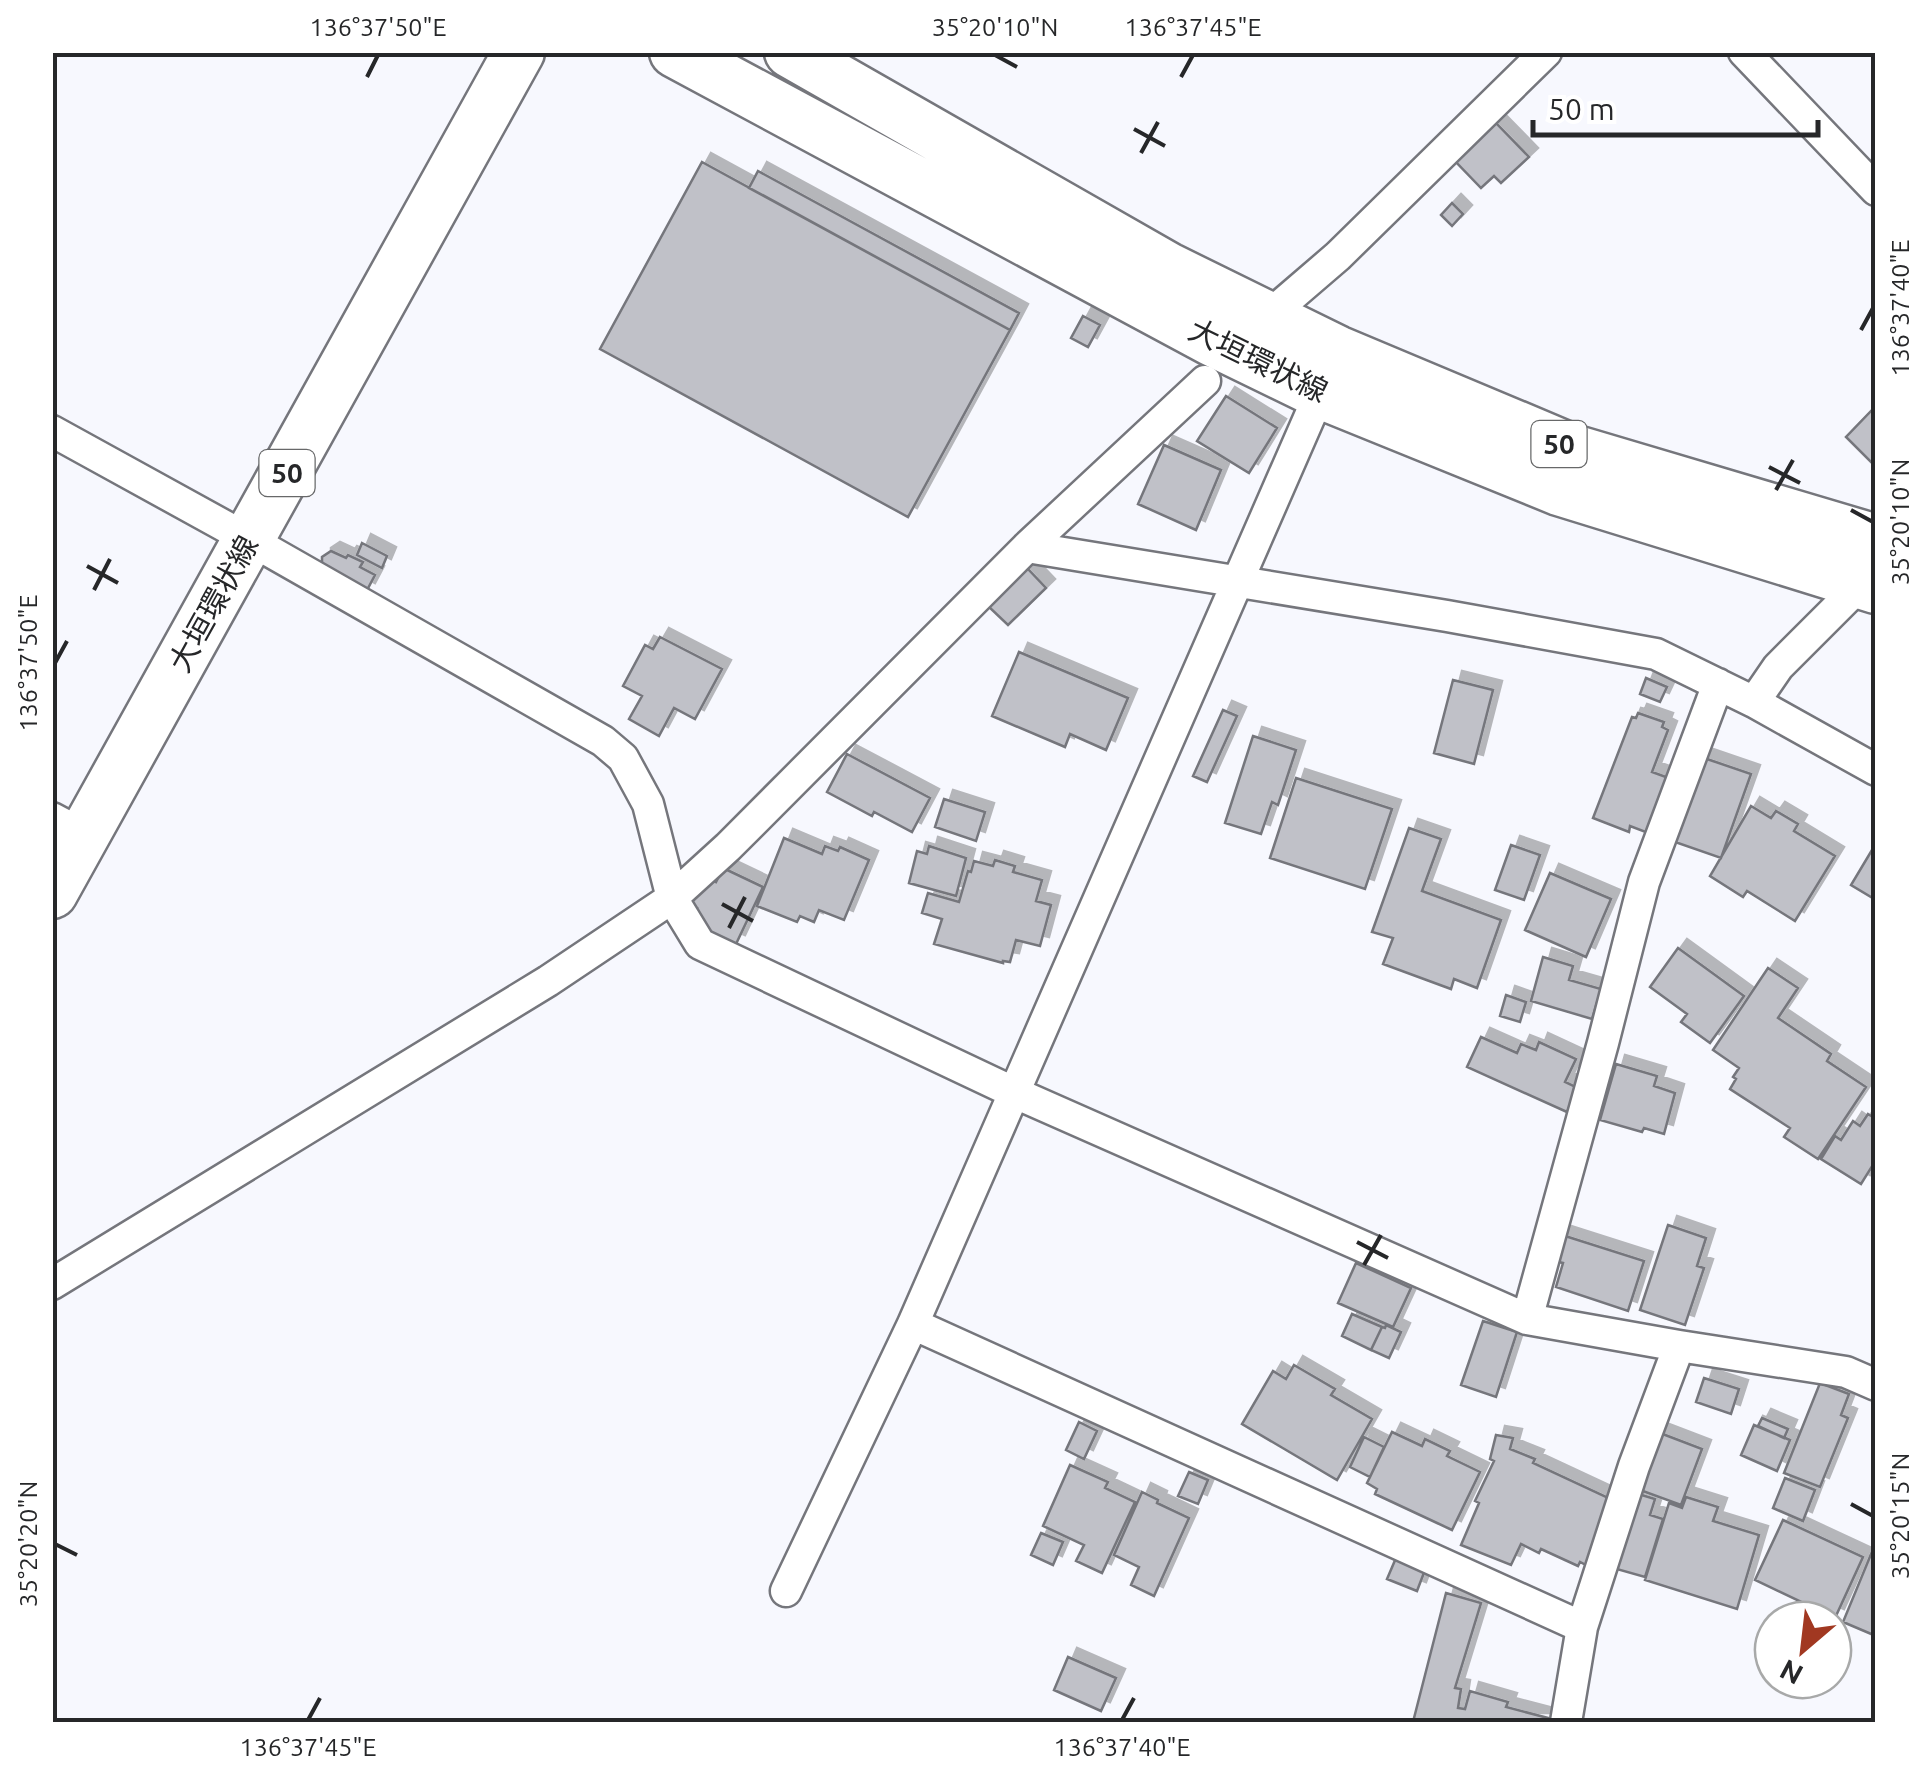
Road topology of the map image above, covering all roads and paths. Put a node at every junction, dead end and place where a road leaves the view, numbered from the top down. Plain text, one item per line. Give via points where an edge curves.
1 (520, 52) edge
2 (675, 52) edge
3 (790, 52) edge
4 (1546, 52) edge
5 (1744, 52) edge
6 (1876, 190) edge
7 (1155, 284) junction
8 (1262, 314) junction
9 (1208, 360) junction
10 (1320, 393) junction
11 (52, 431) edge
12 (250, 540) junction
13 (1028, 547) junction
14 (1871, 571) edge
15 (1238, 582) junction
16 (1718, 684) junction
17 (1754, 702) junction
18 (1876, 770) edge
19 (68, 826) edge
20 (668, 884) junction
21 (52, 893) edge
22 (1013, 1092) junction
23 (52, 1284) edge
24 (1527, 1319) junction
25 (913, 1324) junction
26 (1680, 1346) junction
27 (1876, 1385) edge
28 (786, 1590) dead end
29 (1582, 1627) junction
30 (1566, 1722) edge

1 - 12 main road, 大垣環状線 / 50
2 - 7 main road, 大垣環状線 / 50
3 - 7 main road, 大垣環状線 / 50
4 - 8 street via 1338,256
5 - 6 street
7 - 8 main road, 大垣環状線 / 50
7 - 9 main road, 大垣環状線 / 50
8 - 14 main road, 大垣環状線 / 50
9 - 10 main road, 大垣環状線 / 50
9 - 13 street
10 - 14 main road, 大垣環状線 / 50 via 1559,490
10 - 15 street
11 - 12 street
12 - 19 main road, 大垣環状線 / 50
12 - 20 street via 603,741 623,758 648,804
13 - 15 street
13 - 20 street via 728,847
14 - 17 street via 1778,667
15 - 16 street via 1656,654
15 - 22 street
16 - 17 street
16 - 24 street via 1644,882
17 - 18 street
19 - 21 main road, 大垣環状線 / 50
20 - 22 street via 700,944
20 - 23 street via 482,1022
22 - 24 street
22 - 25 street
24 - 26 street
25 - 28 street
25 - 29 street
26 - 27 street via 1846,1372
26 - 29 street
29 - 30 street

